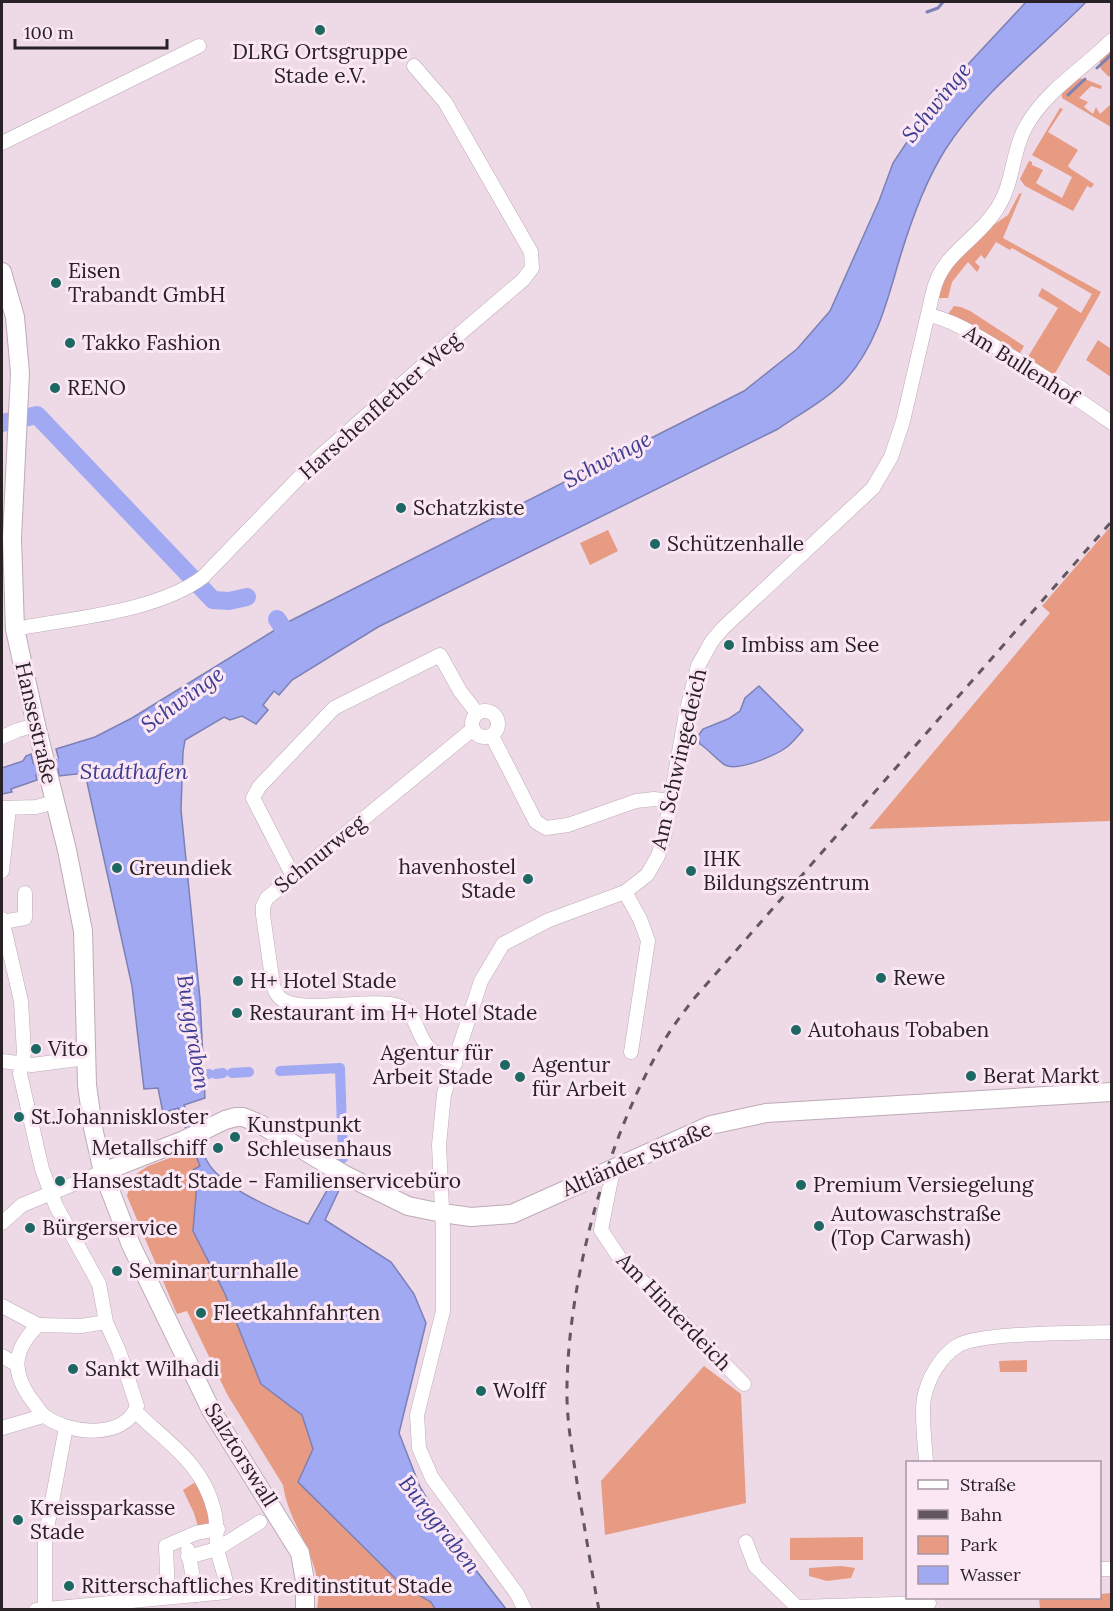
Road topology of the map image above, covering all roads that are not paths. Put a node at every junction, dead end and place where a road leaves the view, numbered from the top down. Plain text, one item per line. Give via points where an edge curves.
1 (1112, 40) edge
2 (199, 46) dead end
3 (414, 66) dead end
4 (2, 143) edge
5 (2, 273) edge
6 (928, 315) junction
7 (1112, 423) edge
8 (8, 508) edge
9 (15, 629) junction
10 (477, 713) junction
11 (36, 726) junction
12 (473, 729) junction
13 (492, 736) junction
14 (2, 737) edge
15 (669, 801) junction
16 (55, 802) junction
17 (5, 808) edge
18 (2, 871) edge
19 (293, 876) junction
20 (625, 892) junction
21 (25, 893) dead end
22 (2, 921) edge
23 (631, 1052) dead end
24 (86, 1058) junction
25 (2, 1061) edge
26 (22, 1064) junction
27 (455, 1064) junction
28 (1112, 1092) edge
29 (613, 1169) junction
30 (103, 1172) junction
31 (51, 1194) junction
32 (442, 1213) junction
33 (2, 1223) edge
34 (2, 1306) edge
35 (106, 1322) junction
36 (38, 1325) junction
37 (1112, 1332) edge
38 (2, 1356) edge
39 (16, 1364) junction
40 (744, 1384) dead end
41 (135, 1411) junction
42 (43, 1416) junction
43 (66, 1427) junction
44 (2, 1428) edge
45 (926, 1461) edge
46 (260, 1522) dead end
47 (218, 1529) junction
48 (186, 1537) junction
49 (746, 1542) dead end
50 (217, 1549) junction
51 (188, 1557) junction
52 (196, 1595) junction
53 (168, 1598) junction
54 (929, 1603) edge
55 (113, 1606) edge
56 (40, 1608) edge
57 (305, 1610) edge
58 (525, 1610) edge

1 - 6 street, Am Schwingedeich via 1033,116 1019,142 1004,196 985,225 939,271
2 - 4 street
3 - 9 street, Harschenflether Weg via 446,102 531,252 532,268 317,459 189,588 137,606
5 - 8 main road, Hansestraße via 15,317 20,373
6 - 7 street, Am Bullenhof via 951,322 991,344
6 - 15 street, Am Schwingedeich via 903,421 891,457 873,488 723,628 698,666
8 - 9 main road, Hansestraße
9 - 11 main road, Hansestraße
10 - 12 street
10 - 13 street via 489,711 496,716 498,727
10 - 19 street via 440,655 334,708 253,798
11 - 14 street
11 - 16 main road, Hansestraße
12 - 13 street via 483,737
12 - 19 street, Schnurweg
13 - 15 street via 536,822 546,828 568,825 636,801
15 - 20 street, Am Schwingedeich via 658,856 647,875
16 - 17 street
16 - 24 main road, Hansestraße via 82,932
17 - 18 street
19 - 27 street, Schnurweg via 263,906 276,994 290,1004 400,1006 409,1012 430,1049
20 - 23 street via 648,941
20 - 27 street, Am Schwingedeich via 549,920 503,945 481,981
21 - 22 street via 25,918
22 - 26 street via 21,1001
24 - 26 street
24 - 30 main road, Hansestraße via 93,1128
25 - 26 street
26 - 31 street via 24,1093
27 - 32 street, Am Schwingedeich via 440,1120
28 - 29 main road, Altländer Straße via 766,1113 711,1125
29 - 32 main road, Altländer Straße via 512,1214 471,1217
29 - 40 street, Am Hinterdeich via 601,1230 621,1260
30 - 31 street
30 - 32 main road, Altländer Straße via 243,1117 408,1206
30 - 57 main road, Salztorswall via 131,1245 211,1410 300,1553
31 - 33 street via 22,1205
31 - 35 street via 99,1284
32 - 58 street, Am Schwingedeich via 443,1311 417,1415 419,1448 432,1478
34 - 36 street
35 - 36 street
35 - 41 street via 119,1352
36 - 39 street via 26,1340
37 - 45 street via 980,1338 958,1345 933,1372 924,1400
38 - 39 street
39 - 42 street via 25,1391
41 - 43 street via 109,1429
41 - 47 street via 193,1465 208,1491
42 - 43 street
42 - 44 street
43 - 56 street via 45,1539
46 - 50 street
47 - 48 street
47 - 50 street
48 - 51 street
48 - 53 street via 166,1546
49 - 54 street via 755,1566 797,1607
50 - 51 street
50 - 52 street via 227,1582 226,1592
51 - 52 street
52 - 53 street
53 - 55 street
55 - 56 street

